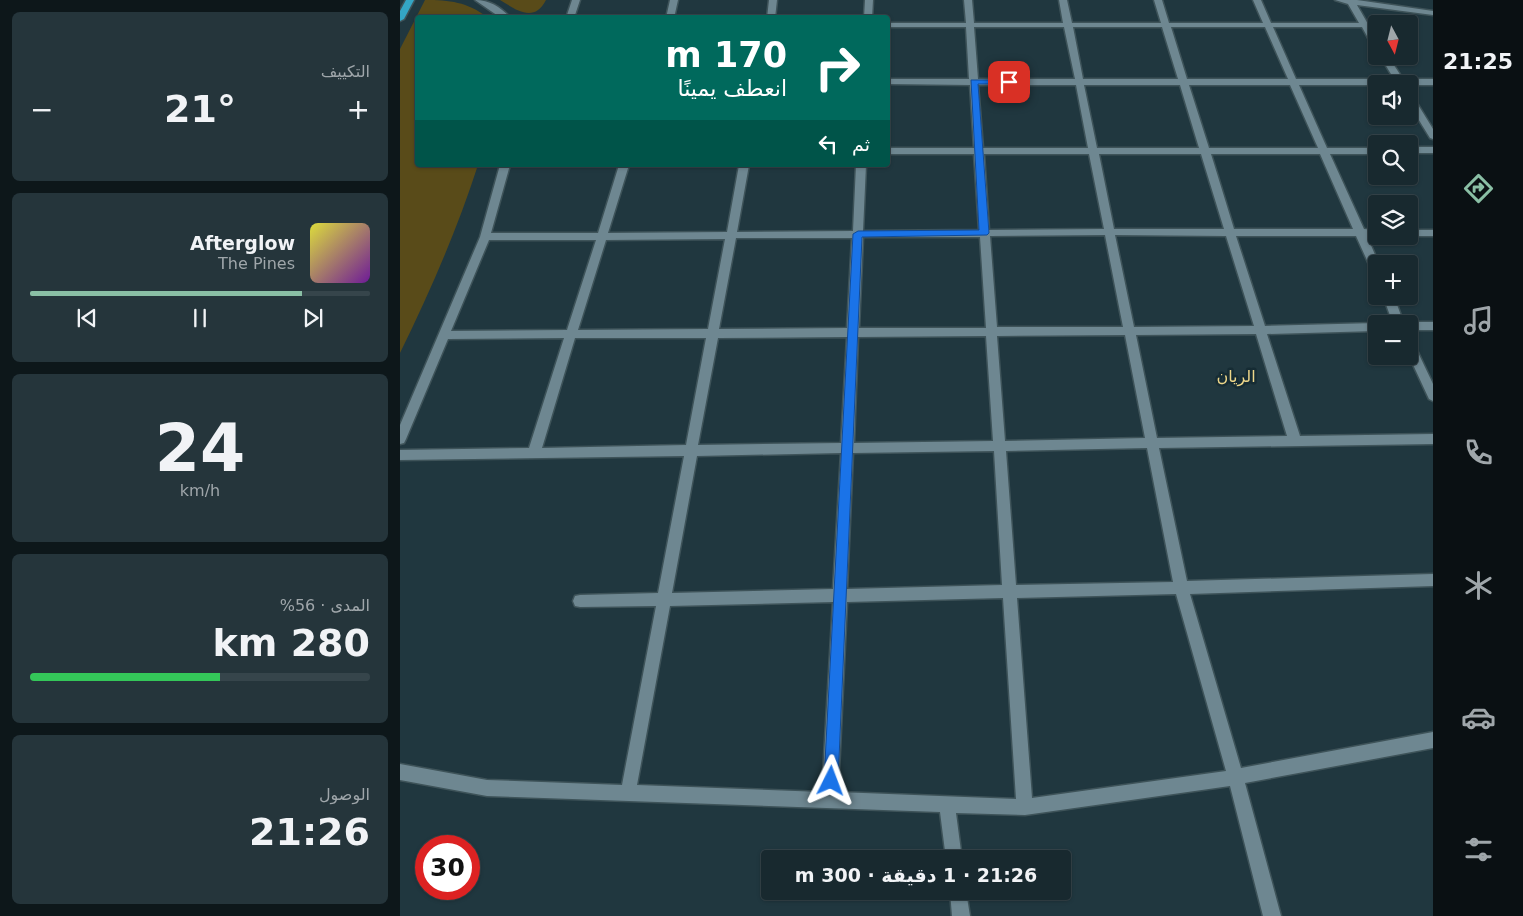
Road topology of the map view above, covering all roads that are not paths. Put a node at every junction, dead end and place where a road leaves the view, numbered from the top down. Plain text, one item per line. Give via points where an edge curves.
1 (410, 0) edge
2 (479, 0) edge
3 (576, 0) edge
4 (674, 0) edge
5 (774, 0) edge
6 (869, 0) edge
7 (968, 0) edge
8 (1063, 0) edge
9 (1158, 0) edge
10 (1257, 0) edge
11 (1339, 0) edge
12 (1352, 1) edge
13 (1433, 13) edge
14 (503, 15) edge
15 (571, 15) edge
16 (671, 15) edge
17 (772, 15) edge
18 (868, 15) edge
19 (400, 19) edge
20 (890, 24) edge
21 (969, 25) junction
22 (1068, 25) junction
23 (1166, 25) junction
24 (1269, 25) junction
25 (1364, 25) junction
26 (1368, 32) edge
27 (890, 82) edge
28 (973, 82) junction
29 (1080, 82) junction
30 (1184, 82) junction
31 (1294, 82) junction
32 (1418, 82) edge
33 (1433, 82) edge
34 (1368, 83) edge
35 (1418, 112) edge
36 (1433, 136) edge
37 (1368, 150) edge
38 (1418, 150) edge
39 (1433, 150) edge
40 (890, 151) edge
41 (978, 151) junction
42 (1094, 151) junction
43 (1205, 151) junction
44 (1325, 151) junction
45 (504, 167) edge
46 (623, 167) edge
47 (744, 167) edge
48 (861, 167) edge
49 (1110, 232) junction
50 (1230, 232) junction
51 (984, 233) junction
52 (1362, 233) junction
53 (1368, 233) edge
54 (1418, 233) edge
55 (1433, 233) edge
56 (858, 234) junction
57 (731, 235) junction
58 (602, 236) junction
59 (486, 237) junction
60 (1371, 255) edge
61 (1418, 326) edge
62 (1433, 326) edge
63 (1368, 327) edge
64 (1260, 330) junction
65 (1130, 331) junction
66 (853, 332) junction
67 (991, 332) junction
68 (713, 333) junction
69 (571, 334) junction
70 (444, 335) junction
71 (1418, 364) edge
72 (1433, 396) edge
73 (400, 439) edge
74 (1433, 439) edge
75 (1295, 441) junction
76 (1152, 443) junction
77 (999, 445) junction
78 (848, 448) junction
79 (691, 450) junction
80 (534, 453) junction
81 (400, 455) edge
82 (1433, 580) edge
83 (1181, 588) junction
84 (1010, 592) junction
85 (840, 595) junction
86 (664, 599) junction
87 (580, 601) dead end
88 (1433, 740) edge
89 (400, 772) edge
90 (1236, 777) junction
91 (628, 793) junction
92 (830, 800) junction
93 (947, 805) junction
94 (1025, 807) junction
95 (953, 850) edge
96 (959, 900) edge
97 (961, 916) edge
98 (1272, 916) edge

1 - 19 main road
2 - 14 street
3 - 15 street
4 - 16 street
5 - 17 street
6 - 18 street
7 - 21 street
8 - 22 street
9 - 23 street
10 - 24 street
11 - 12 street
12 - 13 street
12 - 25 street
20 - 21 street
21 - 22 street
21 - 28 street
22 - 23 street
22 - 29 street
23 - 24 street
23 - 30 street
24 - 25 street
24 - 31 street
25 - 26 street
27 - 28 street
28 - 29 street
28 - 41 street
29 - 30 street
29 - 42 street
30 - 31 street
30 - 43 street
31 - 34 street
31 - 44 street
32 - 33 street
35 - 36 street
37 - 44 street
38 - 39 street
40 - 41 street
41 - 42 street
41 - 51 street
42 - 43 street
42 - 49 street
43 - 44 street
43 - 50 street
44 - 52 street
45 - 59 street
46 - 58 street
47 - 57 street
48 - 56 street
49 - 50 street
49 - 51 street
49 - 65 street
50 - 52 street
50 - 64 street
51 - 56 street
51 - 67 street
52 - 53 street
52 - 60 street
54 - 55 street
56 - 57 street
56 - 66 street
57 - 58 street
57 - 68 street
58 - 59 street
58 - 69 street
59 - 70 street
61 - 62 street
63 - 64 street
64 - 65 street
64 - 75 street
65 - 67 street
65 - 76 street
66 - 67 street
66 - 68 street
66 - 78 street
67 - 77 street
68 - 69 street
68 - 79 street
69 - 70 street
69 - 80 street
70 - 73 street
71 - 72 street
74 - 75 street
75 - 76 street
76 - 77 street
76 - 83 street
77 - 78 street
77 - 84 street
78 - 79 street
78 - 85 street
79 - 80 street
79 - 86 street
80 - 81 street
82 - 83 street
83 - 84 street
83 - 90 street
84 - 85 street
84 - 94 street
85 - 86 street
85 - 92 street
86 - 87 street
86 - 91 street
88 - 90 street
89 - 91 street via 487,788
90 - 94 street
90 - 98 street
91 - 92 street
92 - 93 street
93 - 94 street
93 - 95 street
96 - 97 street

